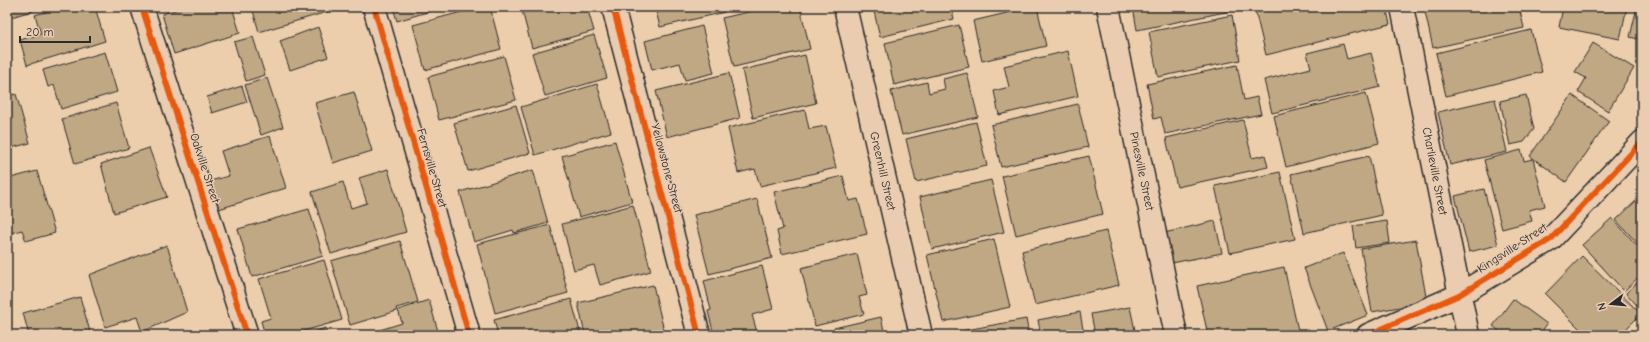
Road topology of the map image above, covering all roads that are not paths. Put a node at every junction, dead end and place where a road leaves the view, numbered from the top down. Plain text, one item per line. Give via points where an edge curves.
1 (142, 7) edge
2 (374, 7) edge
3 (613, 7) edge
4 (845, 7) edge
5 (1108, 7) edge
6 (1402, 7) edge
7 (1642, 142) edge
8 (1459, 295) junction
9 (247, 335) edge
10 (469, 335) edge
11 (699, 335) edge
12 (920, 335) edge
13 (1176, 335) edge
14 (1368, 335) edge
15 (1468, 335) edge

1 - 9 street, Oakville Street
2 - 10 street, Fernsville Street
3 - 11 street, Yellowstone Street
4 - 12 street, Greenhill Street
5 - 13 street, Pinesville Street
6 - 8 street, Charlieville Street
7 - 8 street, Kingsville Street via 1551,239
8 - 14 street, Kingsville Street
8 - 15 street, Charlieville Street

